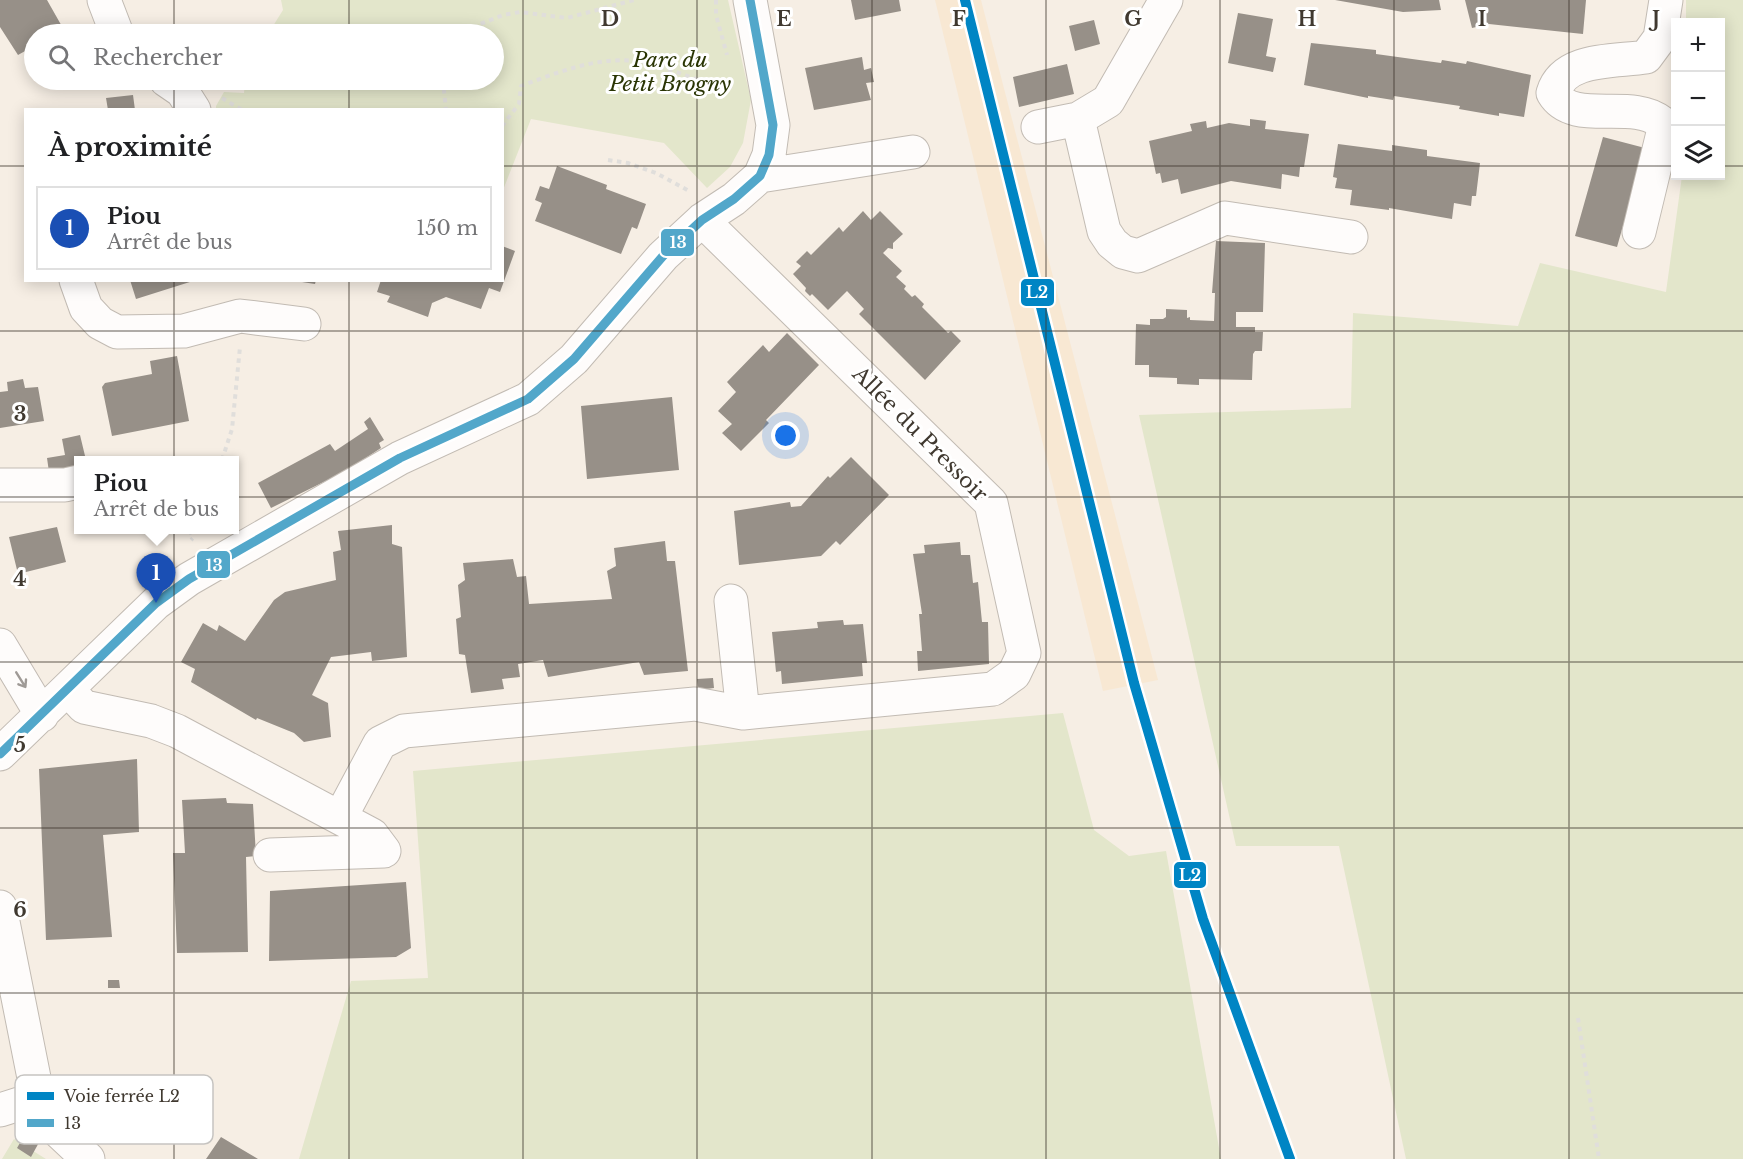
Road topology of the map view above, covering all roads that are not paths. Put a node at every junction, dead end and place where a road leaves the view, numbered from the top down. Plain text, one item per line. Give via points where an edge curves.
1 (104, 0) edge
2 (750, 0) edge
3 (1166, 0) edge
4 (1666, 0) edge
5 (113, 24) edge
6 (180, 90) edge
7 (193, 108) edge
8 (1078, 119) junction
9 (1038, 127) dead end
10 (913, 152) dead end
11 (760, 176) junction
12 (699, 207) junction
13 (1639, 232) dead end
14 (1351, 237) dead end
15 (77, 282) edge
16 (304, 324) dead end
17 (74, 483) edge
18 (0, 485) edge
19 (233, 539) edge
20 (731, 601) dead end
21 (0, 645) edge
22 (68, 690) junction
23 (743, 713) junction
24 (42, 716) junction
25 (0, 754) edge
26 (340, 818) junction
27 (270, 855) dead end
28 (0, 907) edge
29 (4, 948) edge
30 (33, 1075) edge
31 (15, 1105) edge
32 (0, 1110) edge
33 (72, 1144) edge
34 (88, 1159) edge

1 - 5 street
2 - 11 street via 773,125 769,155
3 - 8 street via 1108,101
4 - 13 street via 1660,38 1646,57 1580,66 1565,72 1556,81 1553,93 1558,102 1569,108 1636,111 1661,122 1661,140
6 - 7 street
8 - 9 street
8 - 14 street via 1104,231 1123,252 1138,256 1225,218
10 - 11 street
11 - 12 street via 734,199
12 - 19 street via 663,256 574,359 528,399
12 - 23 street, Allée du Pressoir via 991,503 1024,653 1014,674 993,689
15 - 16 street via 86,308 100,323 117,332 184,331 240,316
17 - 18 street
19 - 22 street via 156,603
20 - 23 street
21 -> 24 street
22 - 24 street
22 - 26 street via 84,708 151,721 177,731
23 - 26 street, Allée du Pressoir via 695,704 404,731 380,743
24 - 25 street
26 - 27 street via 372,835 384,851
28 - 29 street
29 - 30 street
31 - 32 street
33 - 34 street

